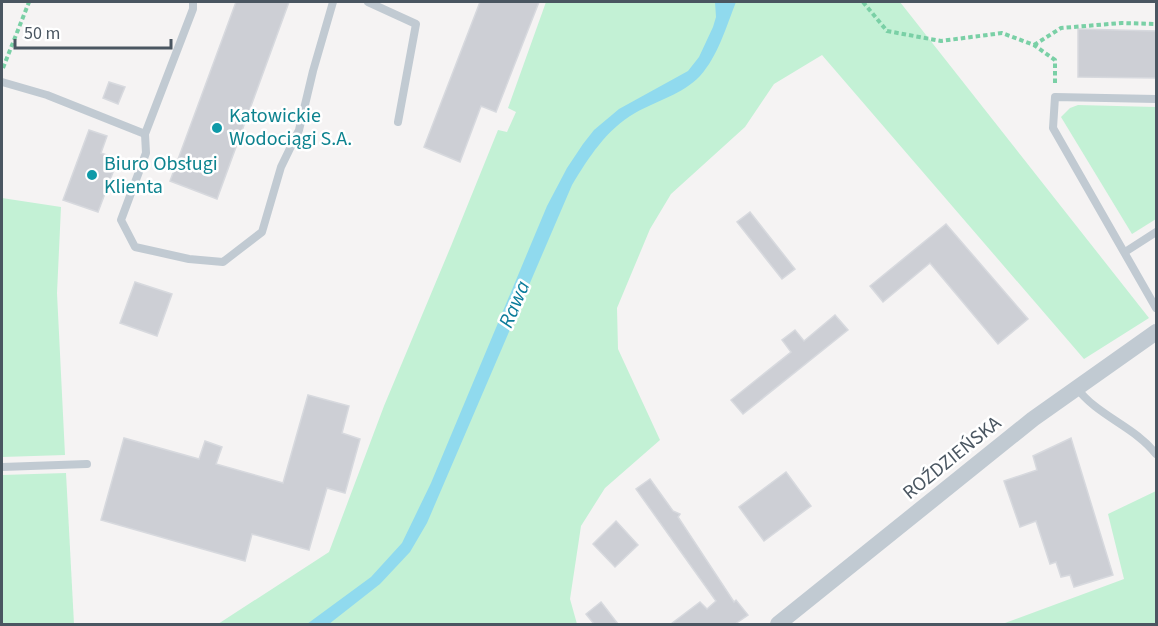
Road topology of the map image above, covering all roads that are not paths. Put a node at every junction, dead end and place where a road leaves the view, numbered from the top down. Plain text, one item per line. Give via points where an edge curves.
1 (193, 2) edge
2 (333, 2) edge
3 (368, 2) edge
4 (2, 82) edge
5 (1156, 99) edge
6 (398, 122) dead end
7 (145, 134) junction
8 (1156, 232) edge
9 (1125, 252) junction
10 (1156, 308) edge
11 (1156, 332) edge
12 (1076, 387) junction
13 (1156, 454) edge
14 (87, 464) dead end
15 (2, 467) edge
16 (778, 624) edge

1 - 7 lane
2 - 7 lane via 299,130 281,167 262,232 223,262 135,247 121,220 146,153
3 - 6 lane via 416,24
4 - 7 lane via 47,95
5 - 9 lane via 1055,97 1053,128
8 - 9 lane
9 - 10 lane
11 - 12 street, ROŹDZIEŃSKA
12 - 13 lane via 1086,401 1147,442
12 - 16 street, ROŹDZIEŃSKA
14 - 15 lane

